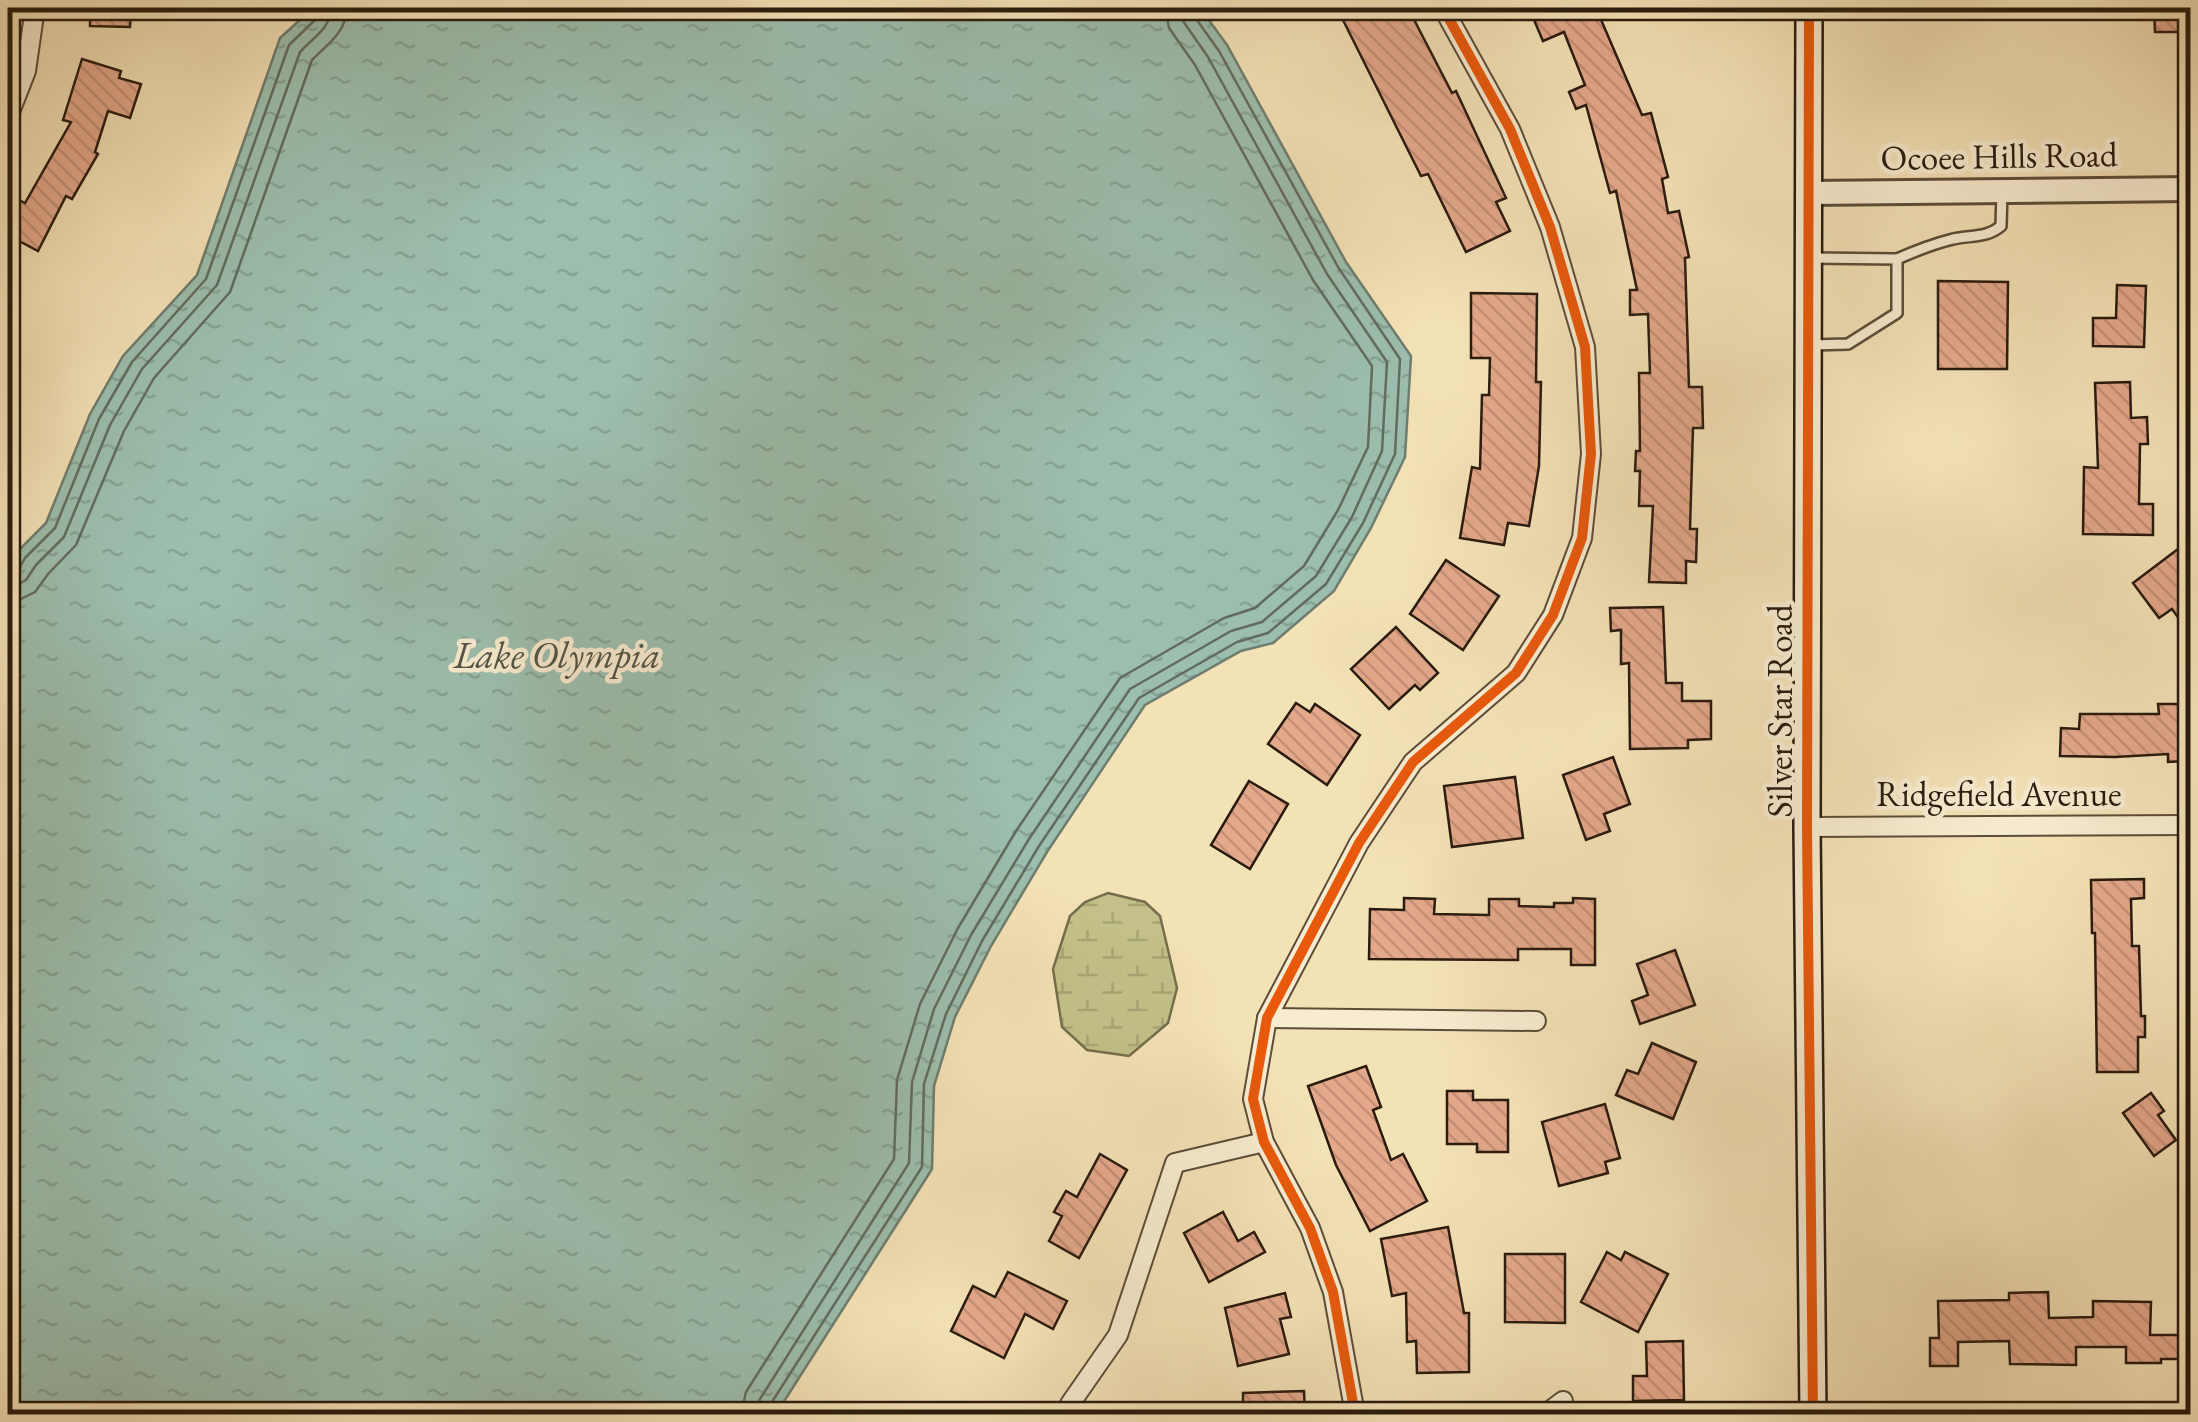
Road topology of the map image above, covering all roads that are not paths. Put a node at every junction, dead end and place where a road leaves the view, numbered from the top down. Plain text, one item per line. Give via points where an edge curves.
1 (35, 8) edge
2 (1442, 8) edge
3 (1809, 8) edge
4 (8, 116) edge
5 (2190, 189) edge
6 (2002, 191) junction
7 (1808, 194) junction
8 (1808, 258) junction
9 (1897, 259) junction
10 (1808, 346) junction
11 (2190, 825) edge
12 (1808, 827) junction
13 (1267, 1018) junction
14 (1536, 1021) dead end
15 (1264, 1142) junction
16 (1563, 1401) dead end
17 (1070, 1404) dead end
18 (1356, 1414) edge
19 (1546, 1414) edge
20 (1813, 1414) edge

1 - 4 street via 26,72
2 - 13 street via 1510,129 1550,227 1585,348 1590,454 1582,538 1553,615 1516,673 1413,762 1359,843
3 - 7 main road, Silver Star Road
5 - 6 street, Ocoee Hills Road
6 - 7 street, Ocoee Hills Road
6 - 9 lane via 2001,226 1993,233
7 - 8 main road, Silver Star Road
8 - 9 lane
8 - 10 main road, Silver Star Road
9 - 10 lane via 1897,313 1848,344
10 - 12 main road, Silver Star Road
11 - 12 street, Ridgefield Avenue
12 - 20 main road, Silver Star Road
13 - 14 street
13 - 15 street via 1253,1099
15 - 17 street via 1174,1163 1118,1335
15 - 18 street via 1310,1228 1333,1292
16 - 19 street

